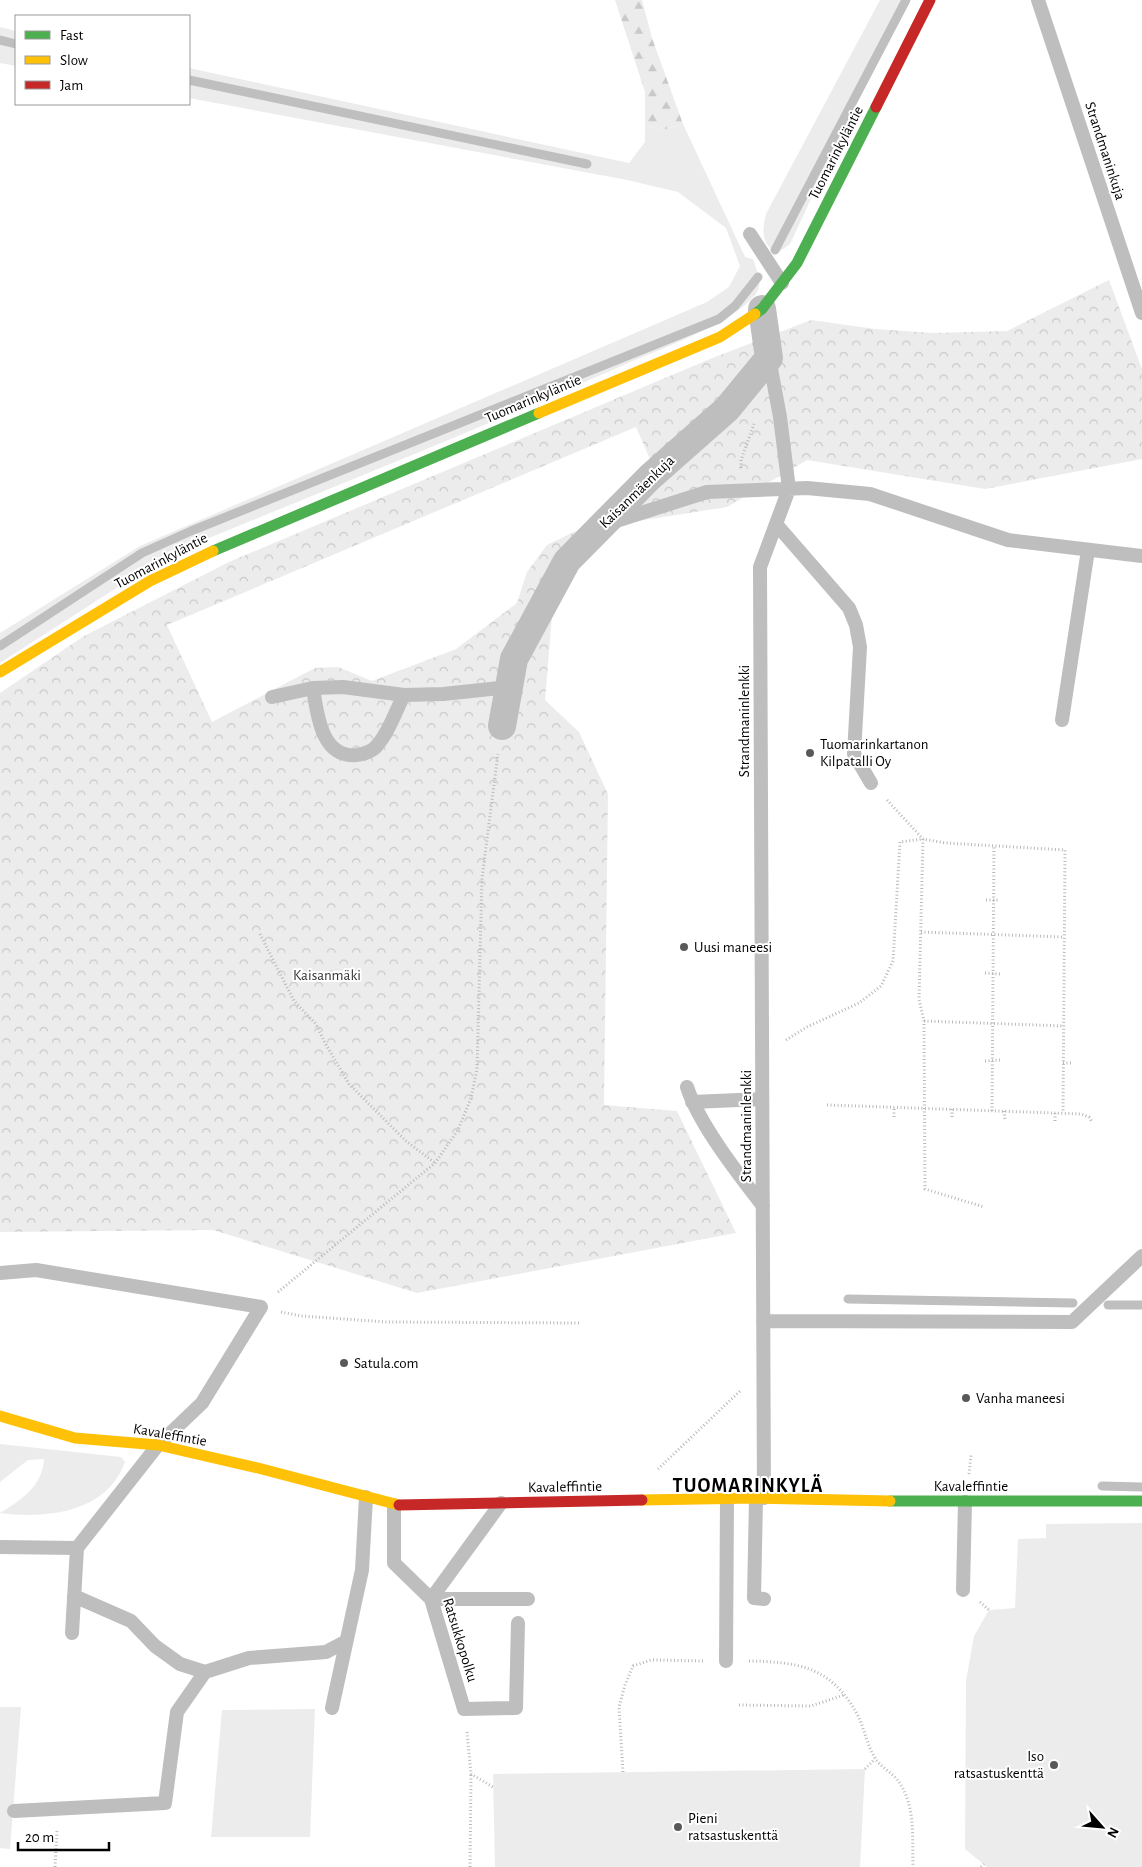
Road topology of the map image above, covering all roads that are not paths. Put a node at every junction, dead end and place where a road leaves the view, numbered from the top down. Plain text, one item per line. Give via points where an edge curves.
1 (930, 0) edge
2 (1038, 0) edge
3 (750, 234) dead end
4 (782, 283) junction
5 (762, 309) junction
6 (1142, 313) edge
7 (769, 358) junction
8 (789, 489) junction
9 (776, 524) junction
10 (599, 529) junction
11 (1088, 550) junction
12 (1142, 556) edge
13 (0, 672) edge
14 (509, 687) junction
15 (313, 688) junction
16 (404, 695) junction
17 (272, 697) dead end
18 (1062, 720) dead end
19 (502, 726) road end
20 (871, 782) road end
21 (687, 1087) dead end
22 (762, 1099) junction
23 (692, 1102) junction
24 (762, 1206) junction
25 (1142, 1256) edge
26 (0, 1273) edge
27 (763, 1321) junction
28 (0, 1416) edge
29 (158, 1445) junction
30 (366, 1497) junction
31 (728, 1498) junction
32 (760, 1498) junction
33 (1142, 1501) edge
34 (965, 1502) junction
35 (501, 1503) junction
36 (394, 1505) junction
37 (0, 1547) edge
38 (77, 1548) junction
39 (963, 1590) dead end
40 (74, 1596) junction
41 (431, 1599) junction
42 (528, 1599) dead end
43 (764, 1599) dead end
44 (518, 1623) dead end
45 (72, 1633) dead end
46 (345, 1642) junction
47 (726, 1661) road end
48 (205, 1672) junction
49 (332, 1708) dead end
50 (14, 1810) dead end

1 - 4 street, Tuomarinkyläntie via 797,263
2 - 6 lane, Strandmaninkuja
3 - 4 lane
4 - 5 street, Tuomarinkyläntie
5 - 7 street
5 - 13 street, Tuomarinkyläntie via 720,337 237,538 150,581
7 - 8 lane
7 - 10 street, Kaisanmäenkuja via 727,409 650,477
8 - 9 lane, Strandmaninlenkki
8 - 10 lane via 707,492 627,516
8 - 11 lane via 870,494 1008,540
9 - 20 lane via 849,608 856,625 860,647 854,754
9 - 22 lane, Strandmaninlenkki via 760,567
10 - 14 street, Kaisanmäenkuja via 567,561 514,659
11 - 12 lane
11 - 18 lane
14 - 16 lane
14 - 19 street, Kaisanmäenkuja
15 - 16 lane via 343,687
15 - 16 lane via 317,717 325,738 336,750 351,755 365,754 379,744
15 - 17 lane
21 - 23 lane
22 - 23 lane
22 - 24 lane, Strandmaninlenkki
23 - 24 lane
24 - 27 lane, Strandmaninlenkki
25 - 27 lane via 1072,1322
26 - 29 lane via 36,1270 261,1307 202,1403
27 - 32 lane, Strandmaninlenkki
28 - 29 street, Kavaleffintie via 75,1438
29 - 30 street, Kavaleffintie
29 - 38 lane
30 - 36 street, Kavaleffintie
30 - 46 lane via 362,1570
31 - 32 street, Kavaleffintie
31 - 35 street, Kavaleffintie
31 - 47 lane
32 - 34 street, Kavaleffintie
32 - 43 lane, Strandmaninlenkki via 754,1598
33 - 34 street, Kavaleffintie
34 - 39 lane
35 - 36 street, Kavaleffintie
35 - 41 lane
36 - 41 lane, Ratsukkopolku via 394,1563
37 - 38 lane
38 - 40 lane
40 - 45 lane
40 - 48 lane via 131,1621 155,1646 180,1664
41 - 42 lane
41 - 44 lane, Ratsukkopolku via 464,1709 516,1708
46 - 48 lane via 326,1652 249,1658
46 - 49 lane
48 - 50 lane via 177,1712 165,1803

